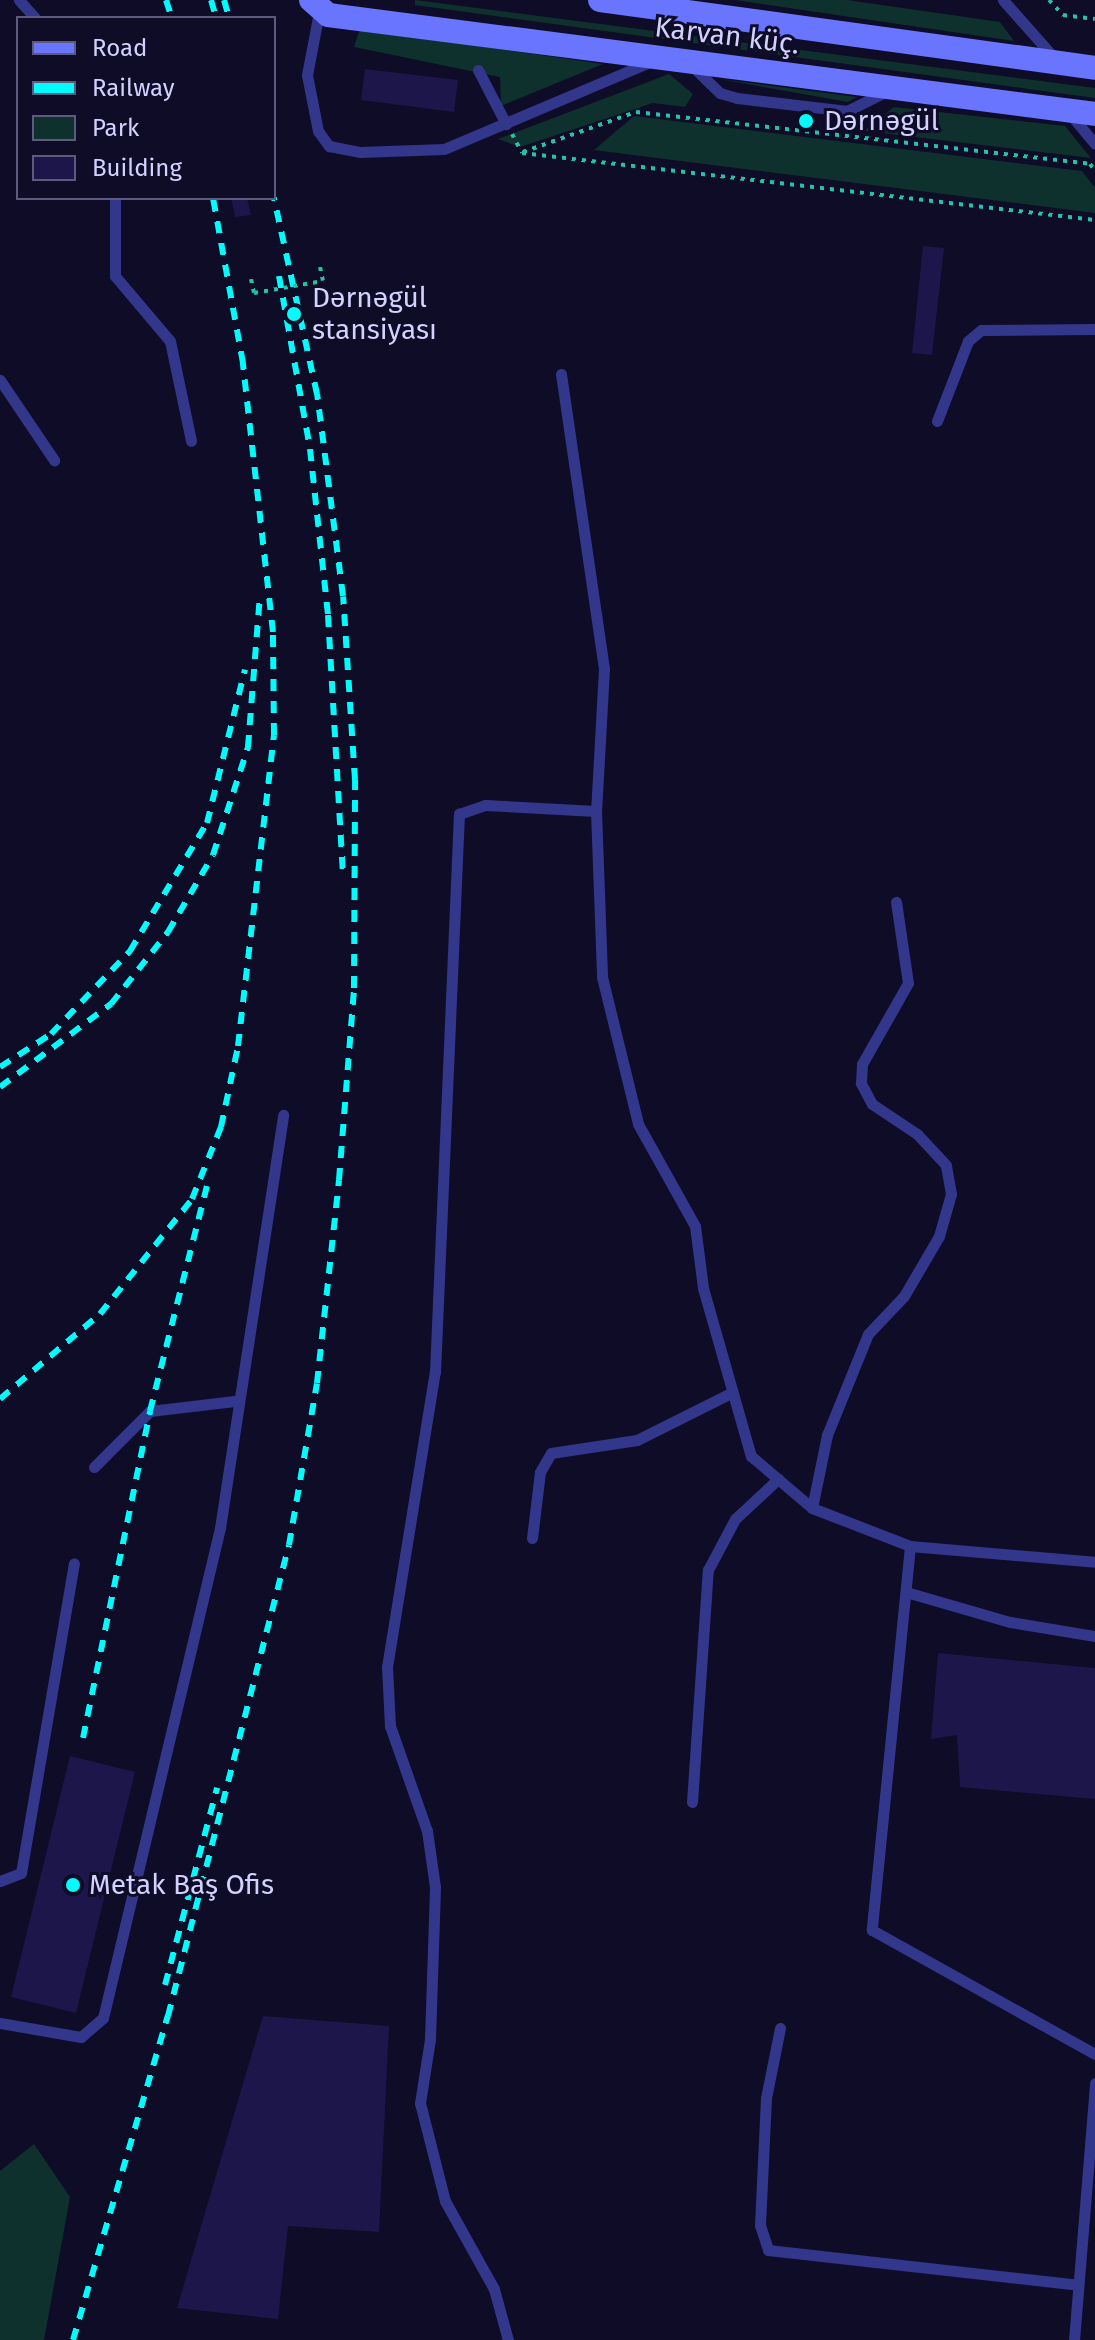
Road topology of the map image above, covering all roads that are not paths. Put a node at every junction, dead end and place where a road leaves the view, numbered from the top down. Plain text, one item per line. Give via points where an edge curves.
1 (19, 0) edge
2 (600, 0) edge
3 (1003, 0) edge
4 (674, 5) edge
5 (315, 6) edge
6 (394, 11) edge
7 (33, 16) edge
8 (660, 58) junction
9 (1059, 64) junction
10 (1095, 68) edge
11 (478, 70) dead end
12 (1068, 111) junction
13 (1095, 114) edge
14 (506, 124) junction
15 (1095, 144) edge
16 (115, 200) edge
17 (1095, 329) edge
18 (561, 374) dead end
19 (0, 380) edge
20 (937, 421) dead end
21 (191, 441) dead end
22 (54, 460) dead end
23 (596, 811) junction
24 (896, 902) dead end
25 (283, 1115) dead end
26 (731, 1393) junction
27 (234, 1401) junction
28 (94, 1467) dead end
29 (778, 1479) junction
30 (812, 1508) junction
31 (532, 1538) dead end
32 (910, 1546) junction
33 (1095, 1562) edge
34 (74, 1563) dead end
35 (906, 1592) junction
36 (1095, 1636) edge
37 (692, 1802) dead end
38 (0, 1881) edge
39 (0, 2023) edge
40 (780, 2028) dead end
41 (1095, 2054) edge
42 (1095, 2083) edge
43 (1078, 2285) junction
44 (508, 2340) edge
45 (1074, 2340) edge

1 - 7 lane
2 - 4 street, Karvan küç.
3 - 9 lane
4 - 9 street, Karvan küç.
5 - 6 street, Karvan küç.
5 - 14 lane via 307,75 318,131 329,146 420,155
6 - 8 street, Karvan küç.
8 - 12 street, Karvan küç.
8 - 14 lane
9 - 10 street, Karvan küç.
11 - 14 lane
12 - 13 street, Karvan küç.
12 - 15 lane
16 - 21 lane via 115,276 170,341
17 - 20 lane via 981,330 968,341
18 - 23 lane via 604,669
19 - 22 lane
23 - 26 lane via 596,926 620,1056 638,1124 695,1226
23 - 44 lane via 485,805 459,814 435,1372 387,1667 390,1726 427,1831 435,1887 430,2039 420,2103 445,2201 494,2289
24 - 30 lane via 908,983 862,1064 861,1083 872,1104 917,1134 946,1165 951,1194 939,1236 904,1296 868,1334 827,1435
25 - 27 lane
26 - 29 lane via 751,1456
26 - 31 lane via 637,1440 551,1453 540,1472
27 - 28 lane via 150,1411
27 - 39 lane via 215,1553 103,2018 81,2037
29 - 30 lane
29 - 37 lane via 735,1519 708,1570
30 - 32 lane
32 - 33 lane
32 - 35 lane
34 - 38 lane via 21,1873
35 - 36 lane via 1010,1622
35 - 41 lane via 872,1930
40 - 43 lane via 765,2130 760,2225 768,2250
42 - 43 lane
43 - 45 lane

